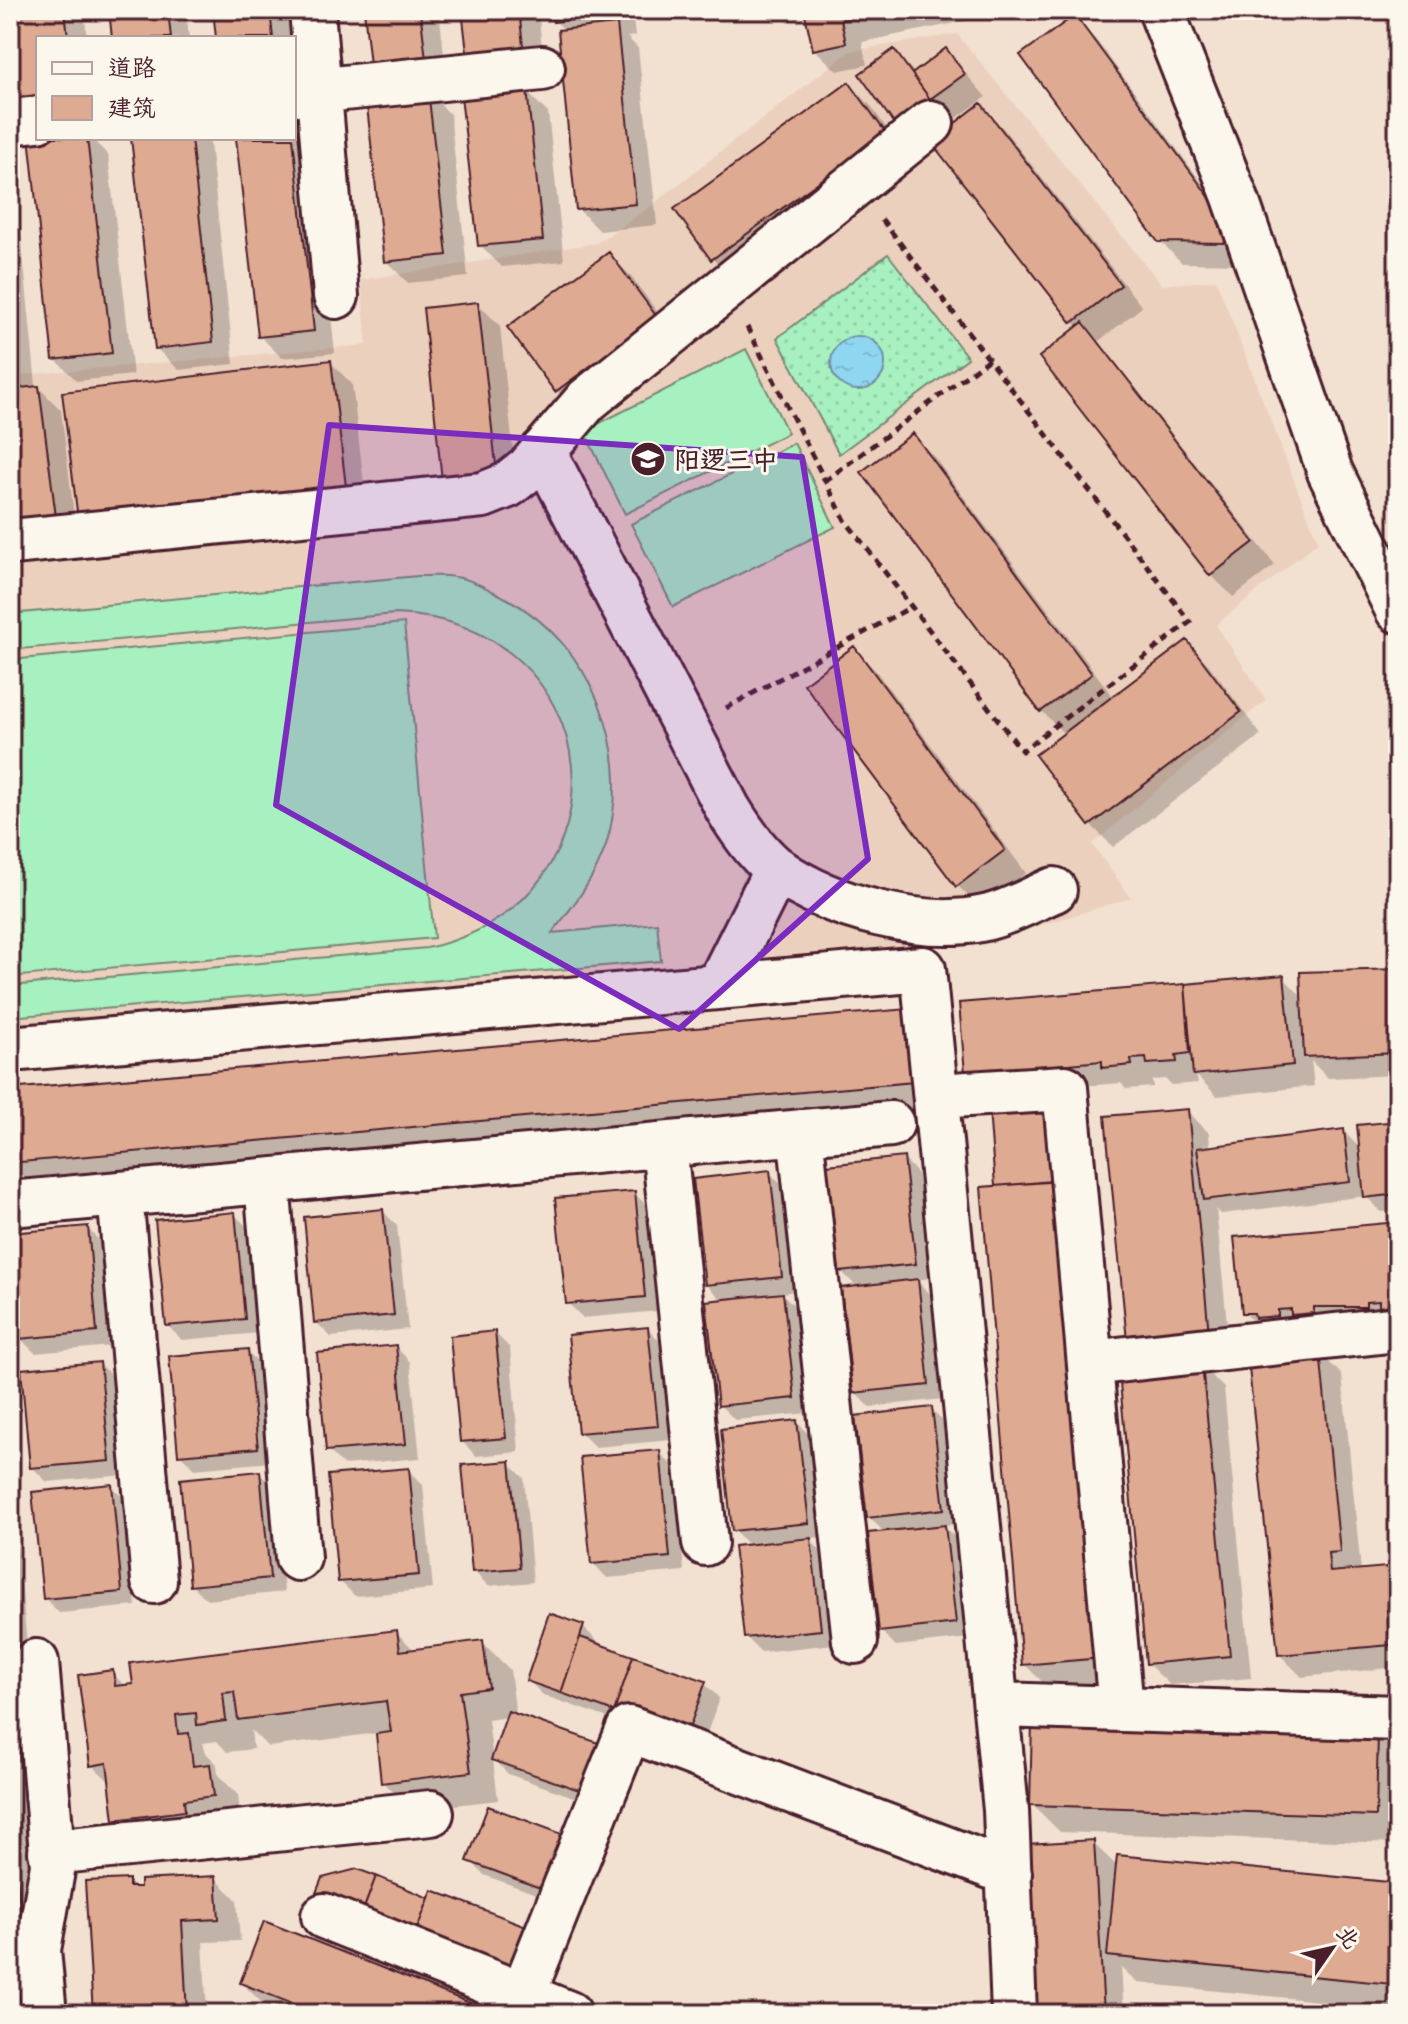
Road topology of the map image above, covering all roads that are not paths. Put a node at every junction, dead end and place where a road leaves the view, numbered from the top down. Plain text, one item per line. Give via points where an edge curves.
1 (312, 10) edge
2 (1161, 10) edge
3 (542, 68) dead end
4 (306, 92) edge
5 (36, 119) edge
6 (10, 122) edge
7 (931, 123) dead end
8 (336, 296) dead end
9 (543, 451) junction
10 (12, 542) dead end
11 (1398, 610) edge
12 (777, 869) junction
13 (1054, 890) dead end
14 (718, 987) junction
15 (10, 1049) edge
16 (936, 1096) junction
17 (891, 1124) dead end
18 (800, 1132) junction
19 (664, 1145) junction
20 (267, 1181) junction
21 (120, 1194) junction
22 (10, 1204) edge
23 (1398, 1329) edge
24 (1090, 1363) junction
25 (705, 1543) dead end
26 (298, 1558) dead end
27 (154, 1581) dead end
28 (855, 1641) dead end
29 (36, 1662) dead end
30 (997, 1705) junction
31 (1121, 1709) junction
32 (1398, 1718) edge
33 (431, 1813) dead end
34 (51, 1852) junction
35 (1009, 1873) junction
36 (324, 1916) dead end
37 (24, 1951) edge
38 (518, 2005) edge
39 (44, 2014) edge
40 (569, 2014) edge
41 (1014, 2014) edge

1 - 4 street
2 - 11 street via 1235,197 1330,472
3 - 4 street
4 - 8 street
5 - 6 street
7 - 9 street via 587,400
9 - 10 street via 508,485 483,495
9 - 12 street via 742,831
12 - 13 street via 837,902 933,921 987,918
12 - 14 street
14 - 15 street
14 - 16 street via 923,969
16 - 24 street via 1065,1088
16 - 30 street
17 - 18 street
18 - 19 street
18 - 28 street
19 - 20 street
19 - 25 street
20 - 21 street
20 - 26 street
21 - 22 street
21 - 27 street
23 - 24 street
24 - 31 street
29 - 34 street
30 - 31 street
30 - 35 street
31 - 32 street
33 - 34 street
34 - 37 street via 53,1865
35 - 38 street via 629,1729
35 - 41 street
36 - 38 street
37 - 39 street
38 - 40 street

